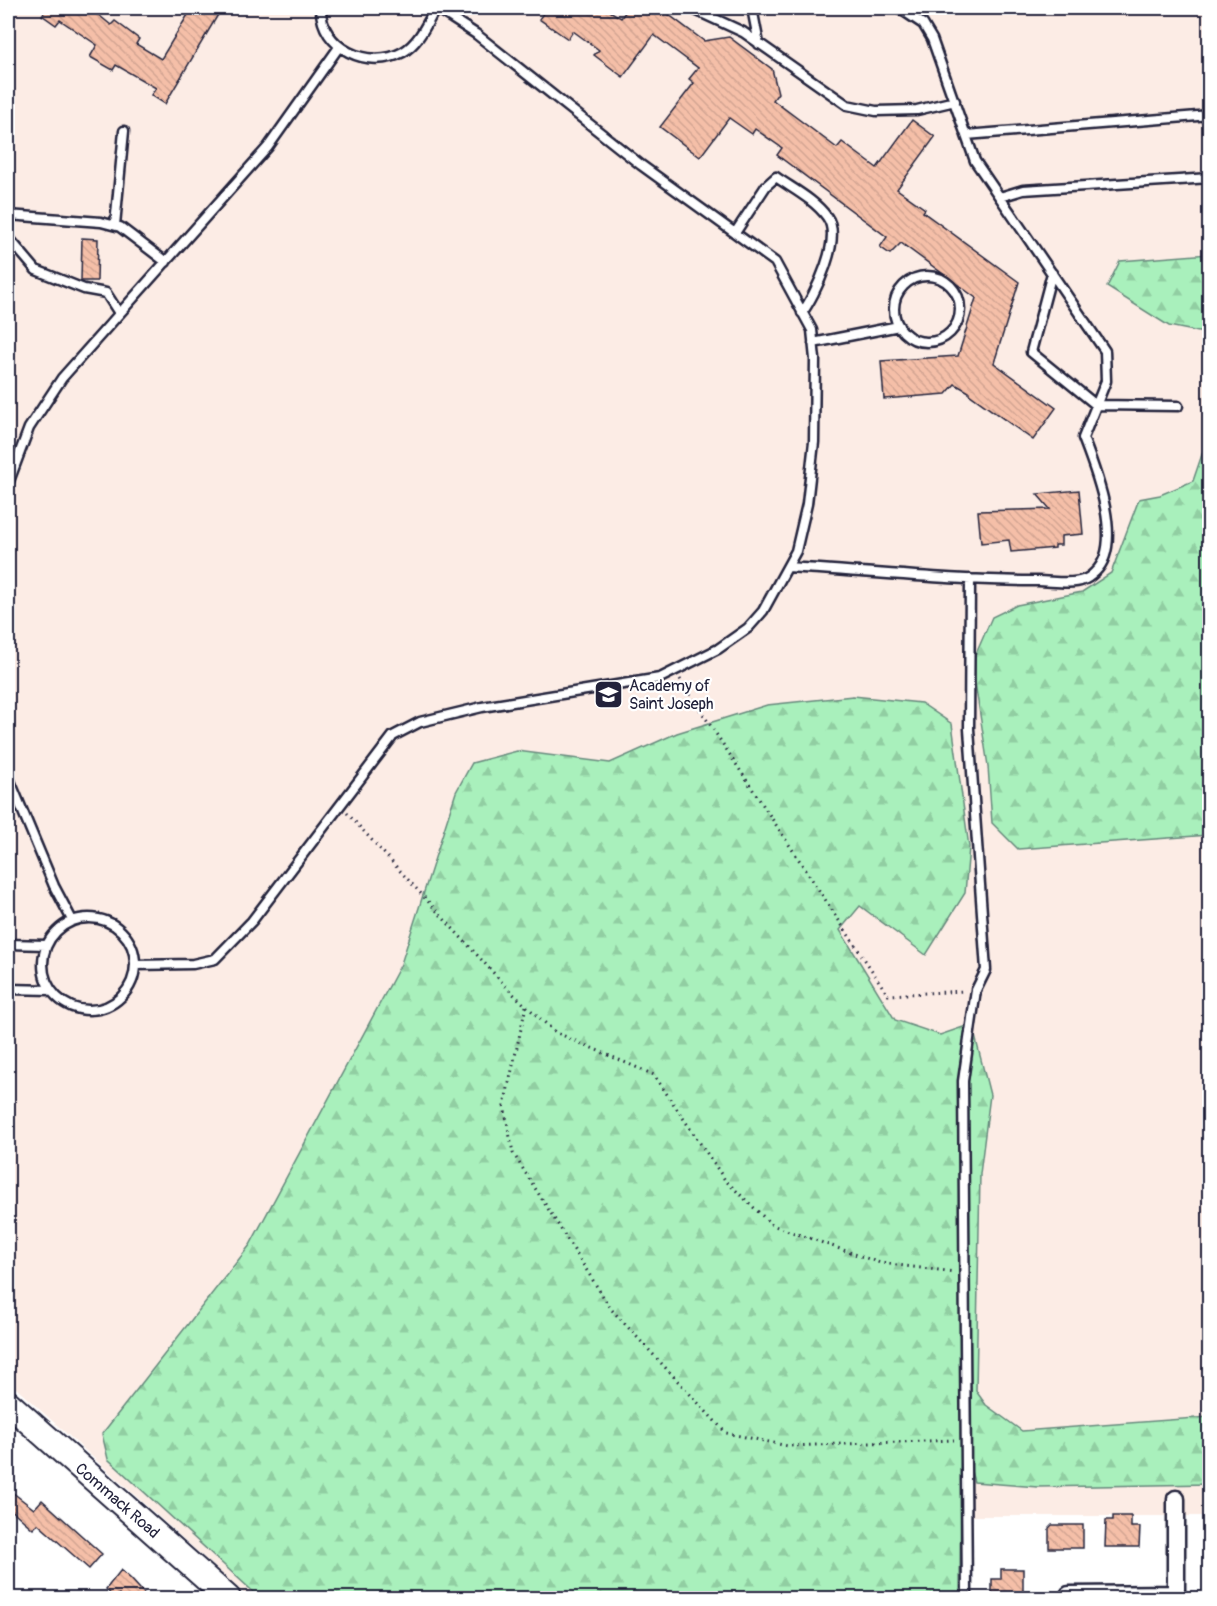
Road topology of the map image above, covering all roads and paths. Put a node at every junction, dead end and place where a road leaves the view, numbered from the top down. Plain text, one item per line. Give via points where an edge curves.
1 (436, 8) edge
2 (691, 8) edge
3 (752, 8) edge
4 (899, 8) edge
5 (319, 9) edge
6 (759, 44) junction
7 (339, 47) junction
8 (955, 101) junction
9 (1209, 115) edge
10 (124, 131) dead end
11 (966, 135) junction
12 (1209, 178) edge
13 (1000, 197) junction
14 (8, 215) edge
15 (115, 225) junction
16 (735, 233) junction
17 (8, 237) edge
18 (166, 262) junction
19 (1052, 273) junction
20 (119, 313) junction
21 (802, 313) junction
22 (899, 326) junction
23 (813, 343) junction
24 (1096, 405) junction
25 (1179, 406) dead end
26 (8, 484) edge
27 (788, 567) junction
28 (970, 579) junction
29 (675, 671) junction
30 (8, 776) edge
31 (340, 806) junction
32 (72, 920) junction
33 (8, 944) edge
34 (46, 945) junction
35 (136, 965) junction
36 (8, 989) edge
37 (51, 990) junction
38 (976, 990) junction
39 (526, 1006) junction
40 (962, 1273) junction
41 (8, 1403) edge
42 (965, 1440) junction
43 (1176, 1498) dead end
44 (1176, 1596) edge
45 (228, 1599) edge
46 (967, 1599) edge
47 (1069, 1599) edge

1 - 7 lane via 417,40 404,52 369,59
1 - 16 lane via 476,34 641,165
2 - 6 lane via 743,32
3 - 6 lane
4 - 8 lane via 923,24 940,55
5 - 7 lane via 326,29
6 - 8 lane via 847,105 886,111 917,110
7 - 18 lane via 268,147
8 - 11 lane
9 - 11 lane
10 - 15 lane
11 - 13 lane via 975,161
12 - 13 lane via 1023,190
13 - 19 lane
14 - 15 lane
15 - 18 lane
16 - 21 lane via 775,262
16 - 21 lane via 776,177 830,219 825,272
17 - 20 lane via 36,270 84,289 106,293
18 - 20 lane
19 - 24 lane via 1105,351 1106,381
19 - 24 lane via 1031,352
20 - 26 lane via 62,378 34,420
21 - 23 lane via 812,330
22 - 22 lane via 895,299 908,281 930,275 941,277 957,292 961,314 957,325 941,339 920,341 909,337
22 - 23 lane
23 - 27 lane via 811,473 796,551
24 - 25 lane
24 - 28 lane via 1083,438 1107,513 1106,549 1096,571 1082,581
27 - 28 lane
27 - 29 lane via 764,611 748,628
28 - 38 lane via 969,729 986,970
29 - 31 lane via 660,678 482,707 420,722 393,736
29 - 38 path via 888,995
30 - 32 lane
31 - 35 lane via 252,921 215,959 194,964
31 - 39 path
32 - 34 lane via 57,930
32 - 35 lane via 90,917 116,926 133,947
33 - 34 lane
34 - 37 lane via 42,962
35 - 37 lane via 132,983 121,998 106,1008 88,1011 70,1007
36 - 37 lane
38 - 40 lane via 963,1081
39 - 40 path via 555,1032 654,1076 725,1180 772,1225 880,1263
39 - 42 path via 504,1106 513,1153 611,1309 726,1433 788,1446
40 - 42 lane
41 - 45 street, Commack Road
42 - 46 lane
43 - 44 street
44 - 47 street via 1069,1595

